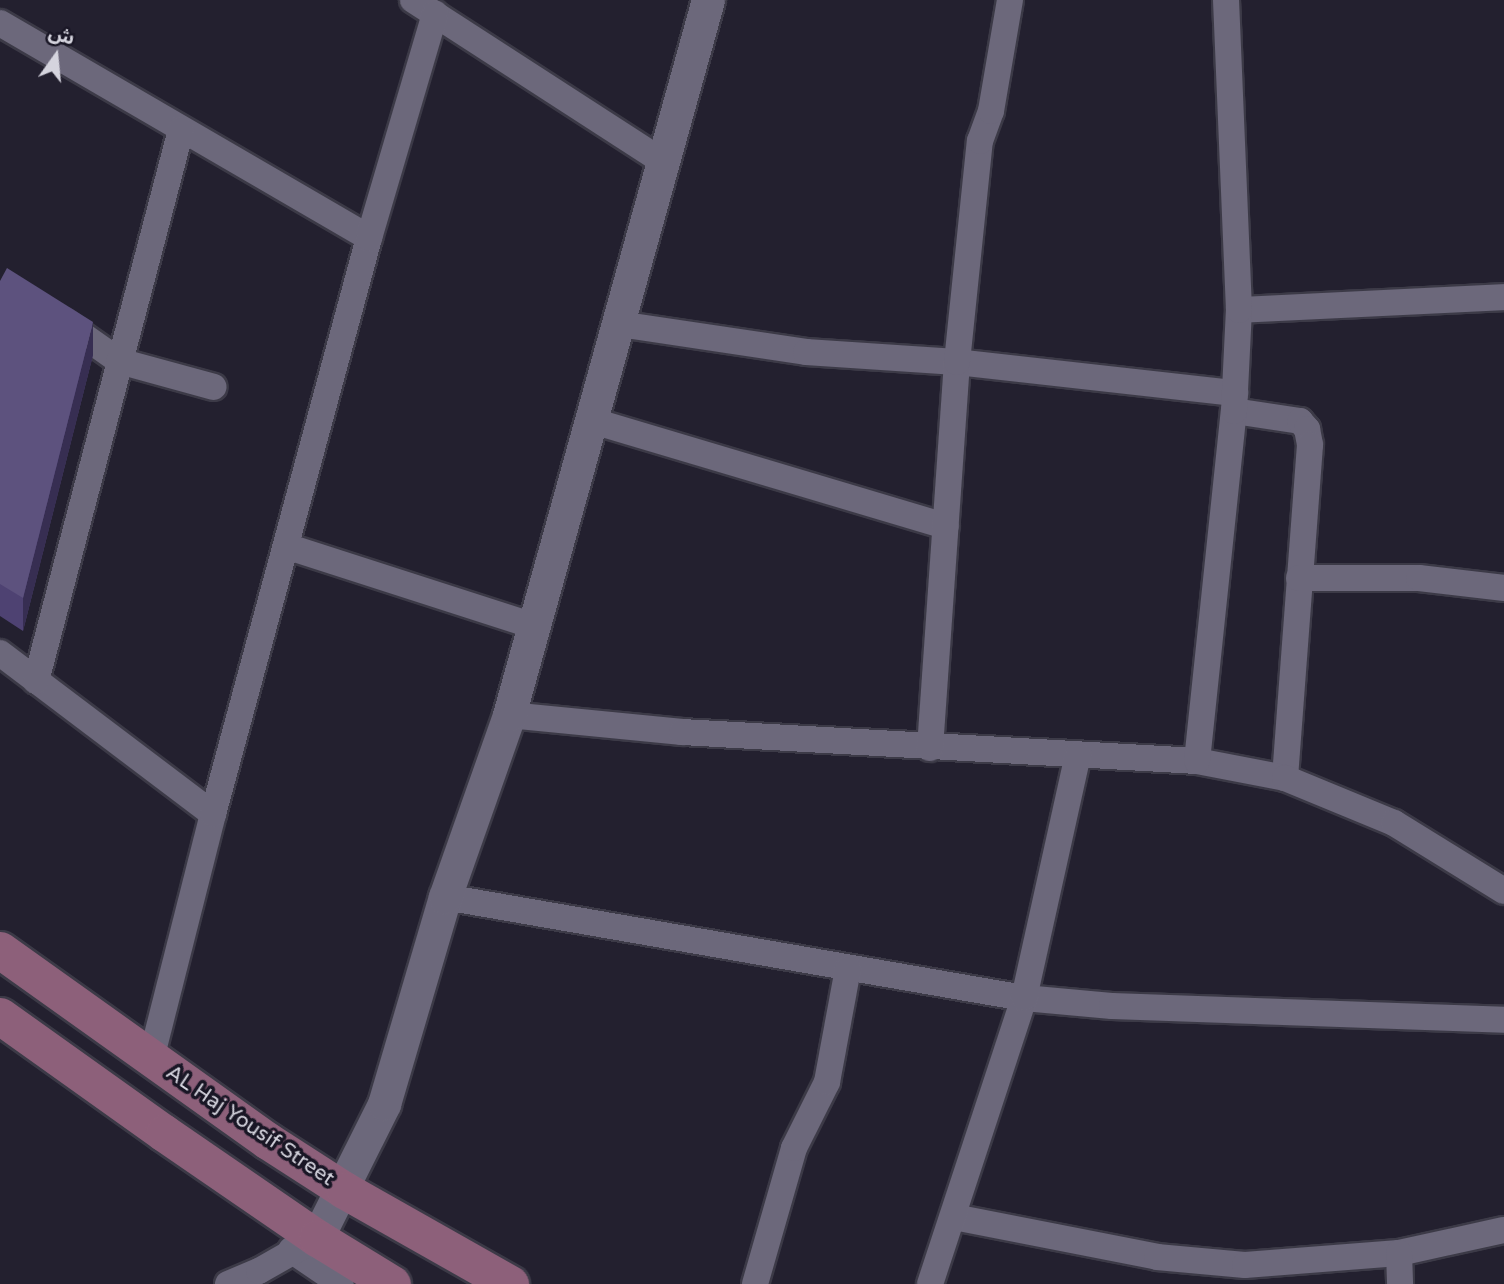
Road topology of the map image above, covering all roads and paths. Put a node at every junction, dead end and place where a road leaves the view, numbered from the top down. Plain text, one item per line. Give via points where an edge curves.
1 (708, 0) edge
2 (1010, 0) edge
3 (1226, 0) edge
4 (424, 7) edge
5 (0, 23) edge
6 (181, 130) junction
7 (663, 162) junction
8 (369, 238) junction
9 (1504, 297) edge
10 (43, 307) edge
11 (1239, 310) junction
12 (619, 324) junction
13 (119, 361) junction
14 (957, 362) junction
15 (214, 387) dead end
16 (1235, 402) junction
17 (593, 421) junction
18 (946, 526) junction
19 (286, 546) junction
20 (1300, 578) junction
21 (1504, 588) edge
22 (534, 626) junction
23 (0, 653) edge
24 (36, 681) junction
25 (509, 715) junction
26 (930, 748) junction
27 (1078, 755) junction
28 (1197, 761) junction
29 (1285, 778) junction
30 (212, 814) junction
31 (1504, 891) edge
32 (445, 897) junction
33 (0, 950) edge
34 (848, 968) junction
35 (1024, 998) junction
36 (0, 1016) edge
37 (1504, 1020) edge
38 (151, 1059) junction
39 (344, 1189) junction
40 (954, 1217) junction
41 (1504, 1230) edge
42 (304, 1244) junction
43 (1399, 1253) junction
44 (1244, 1275) edge
45 (228, 1284) edge
46 (341, 1284) edge
47 (392, 1284) edge
48 (510, 1284) edge
49 (755, 1284) edge
50 (930, 1284) edge
51 (1399, 1284) edge

1 - 7 street
2 - 14 street via 991,111 980,141
3 - 11 street
4 - 7 street
4 - 8 street
5 - 6 street
6 - 8 street
6 - 13 street
7 - 12 street
8 - 19 street
9 - 11 street
10 - 13 street
11 - 16 street
12 - 14 street via 806,352
12 - 17 street
13 - 15 street
13 - 24 street
14 - 16 street
14 - 18 street
16 - 20 street via 1300,421 1307,429 1310,445
16 - 28 street
17 - 18 street
17 - 22 street
18 - 26 street
19 - 22 street
19 - 30 street
20 - 21 street via 1419,578
20 - 29 street
22 - 25 street
23 - 24 street
24 - 30 street
25 - 26 street
25 - 32 street
26 - 27 street
27 - 28 street
27 - 35 street
28 - 29 street
29 - 31 street via 1394,823
30 - 38 street
32 - 34 street
32 - 39 street via 384,1104
33 - 38 main road, AL Haj Yousif Street
34 - 35 street
34 - 49 street via 827,1082 794,1148
35 - 37 street via 1112,1006
35 - 40 street
36 - 42 main road
38 - 39 main road, AL Haj Yousif Street
39 - 42 street
39 - 48 main road, AL Haj Yousif Street
40 - 44 street
40 - 50 street
41 - 43 street
42 - 45 street
42 - 46 street
42 - 47 main road
43 - 44 street
43 - 51 street

